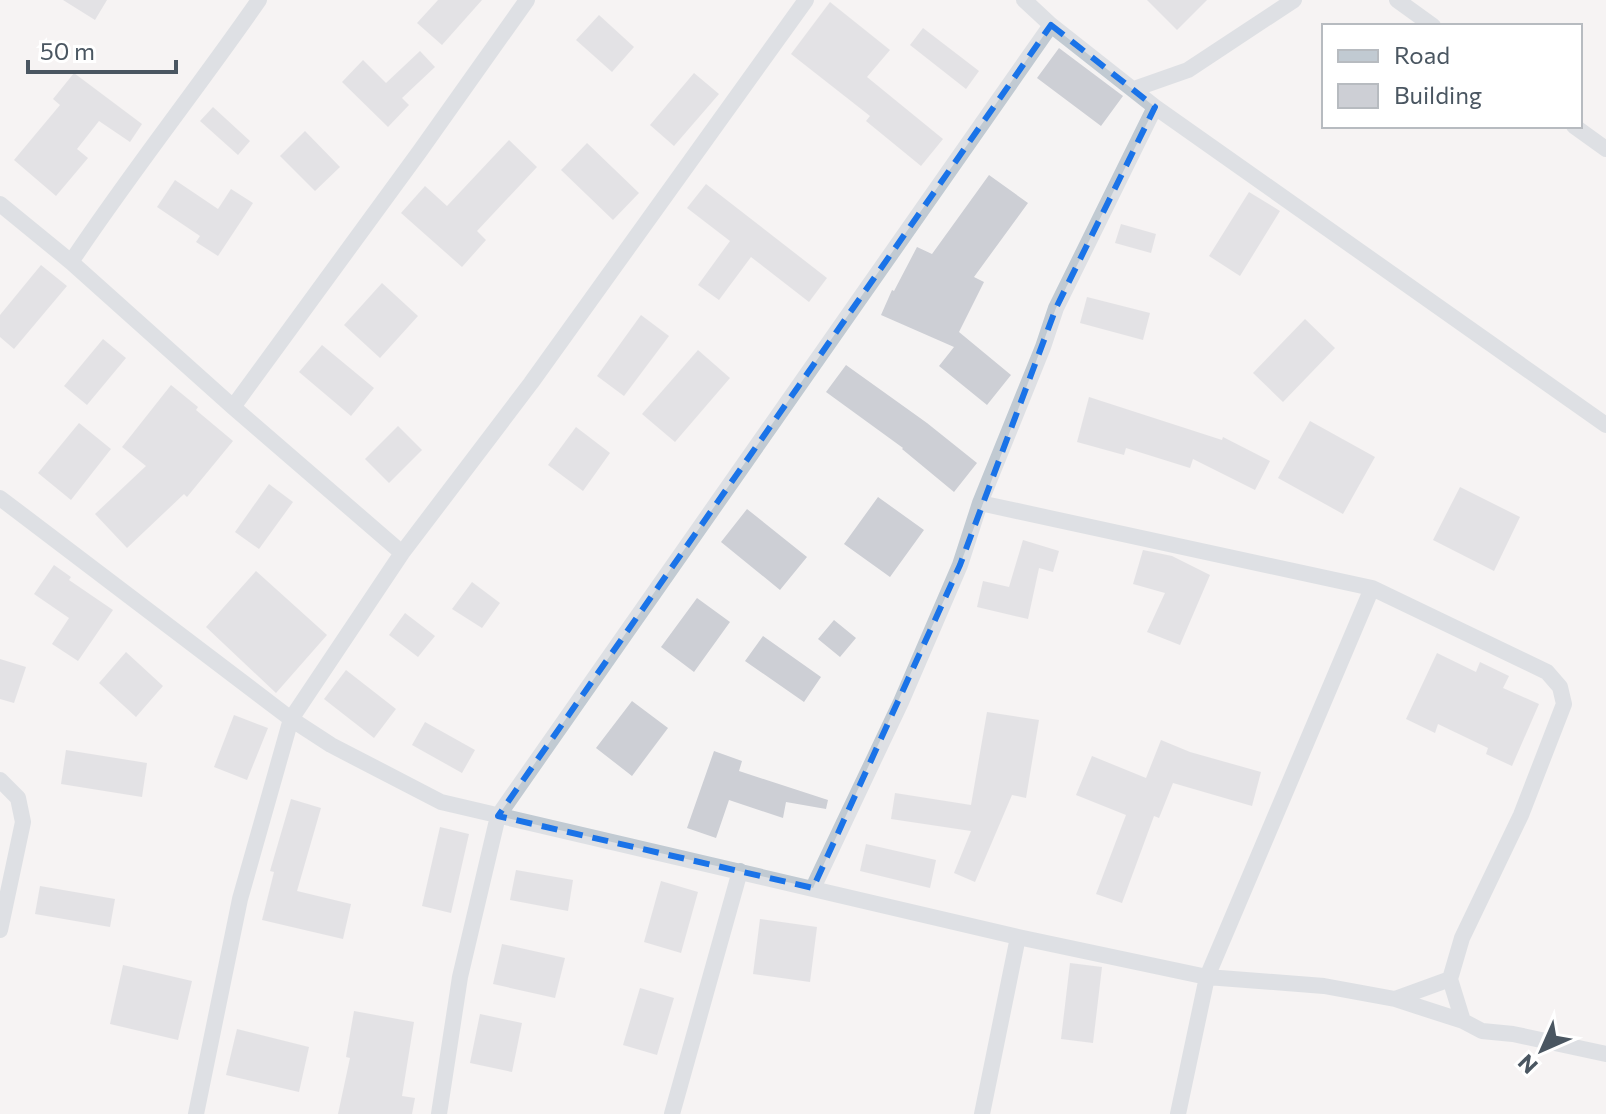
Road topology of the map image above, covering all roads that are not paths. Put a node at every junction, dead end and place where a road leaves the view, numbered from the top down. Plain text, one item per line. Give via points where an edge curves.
1 (259, 0) edge
2 (527, 0) edge
3 (806, 0) edge
4 (1024, 0) edge
5 (1294, 0) edge
6 (1397, 0) edge
7 (1430, 24) edge
8 (1051, 25) junction
9 (1134, 89) junction
10 (1155, 107) junction
11 (1577, 128) edge
12 (1606, 149) edge
13 (0, 204) edge
14 (71, 262) junction
15 (233, 407) junction
16 (1606, 425) edge
17 (0, 498) edge
18 (980, 503) junction
19 (402, 553) junction
20 (1372, 588) junction
21 (291, 719) junction
22 (0, 780) edge
23 (498, 816) junction
24 (740, 871) junction
25 (813, 888) junction
26 (0, 930) edge
27 (1018, 937) junction
28 (1207, 977) junction
29 (1450, 979) junction
30 (1395, 999) junction
31 (1463, 1021) junction
32 (1606, 1054) edge
33 (196, 1114) edge
34 (439, 1114) edge
35 (672, 1114) edge
36 (982, 1114) edge
37 (1178, 1114) edge

1 - 14 street
2 - 15 street
3 - 19 street
4 - 8 street
5 - 9 street via 1188,70
6 - 7 street
8 - 9 street
8 - 23 street
9 - 10 street
10 - 16 street
10 - 18 street via 1056,308
11 - 12 street
13 - 14 street
14 - 15 street
15 - 19 street
17 - 21 street
18 - 20 street
18 - 25 street via 960,565 901,702
19 - 21 street
20 - 28 street
20 - 29 street via 1547,672 1560,687 1564,704 1521,815 1462,938
21 - 23 street via 441,802
21 - 33 street via 240,899
22 - 26 street via 18,798 23,822
23 - 24 street
23 - 34 street via 460,977
24 - 25 street
24 - 35 street
25 - 27 street
27 - 28 street
27 - 36 street
28 - 30 street via 1324,986
28 - 37 street
29 - 30 street
29 - 31 street
30 - 31 street
31 - 32 street via 1482,1031

